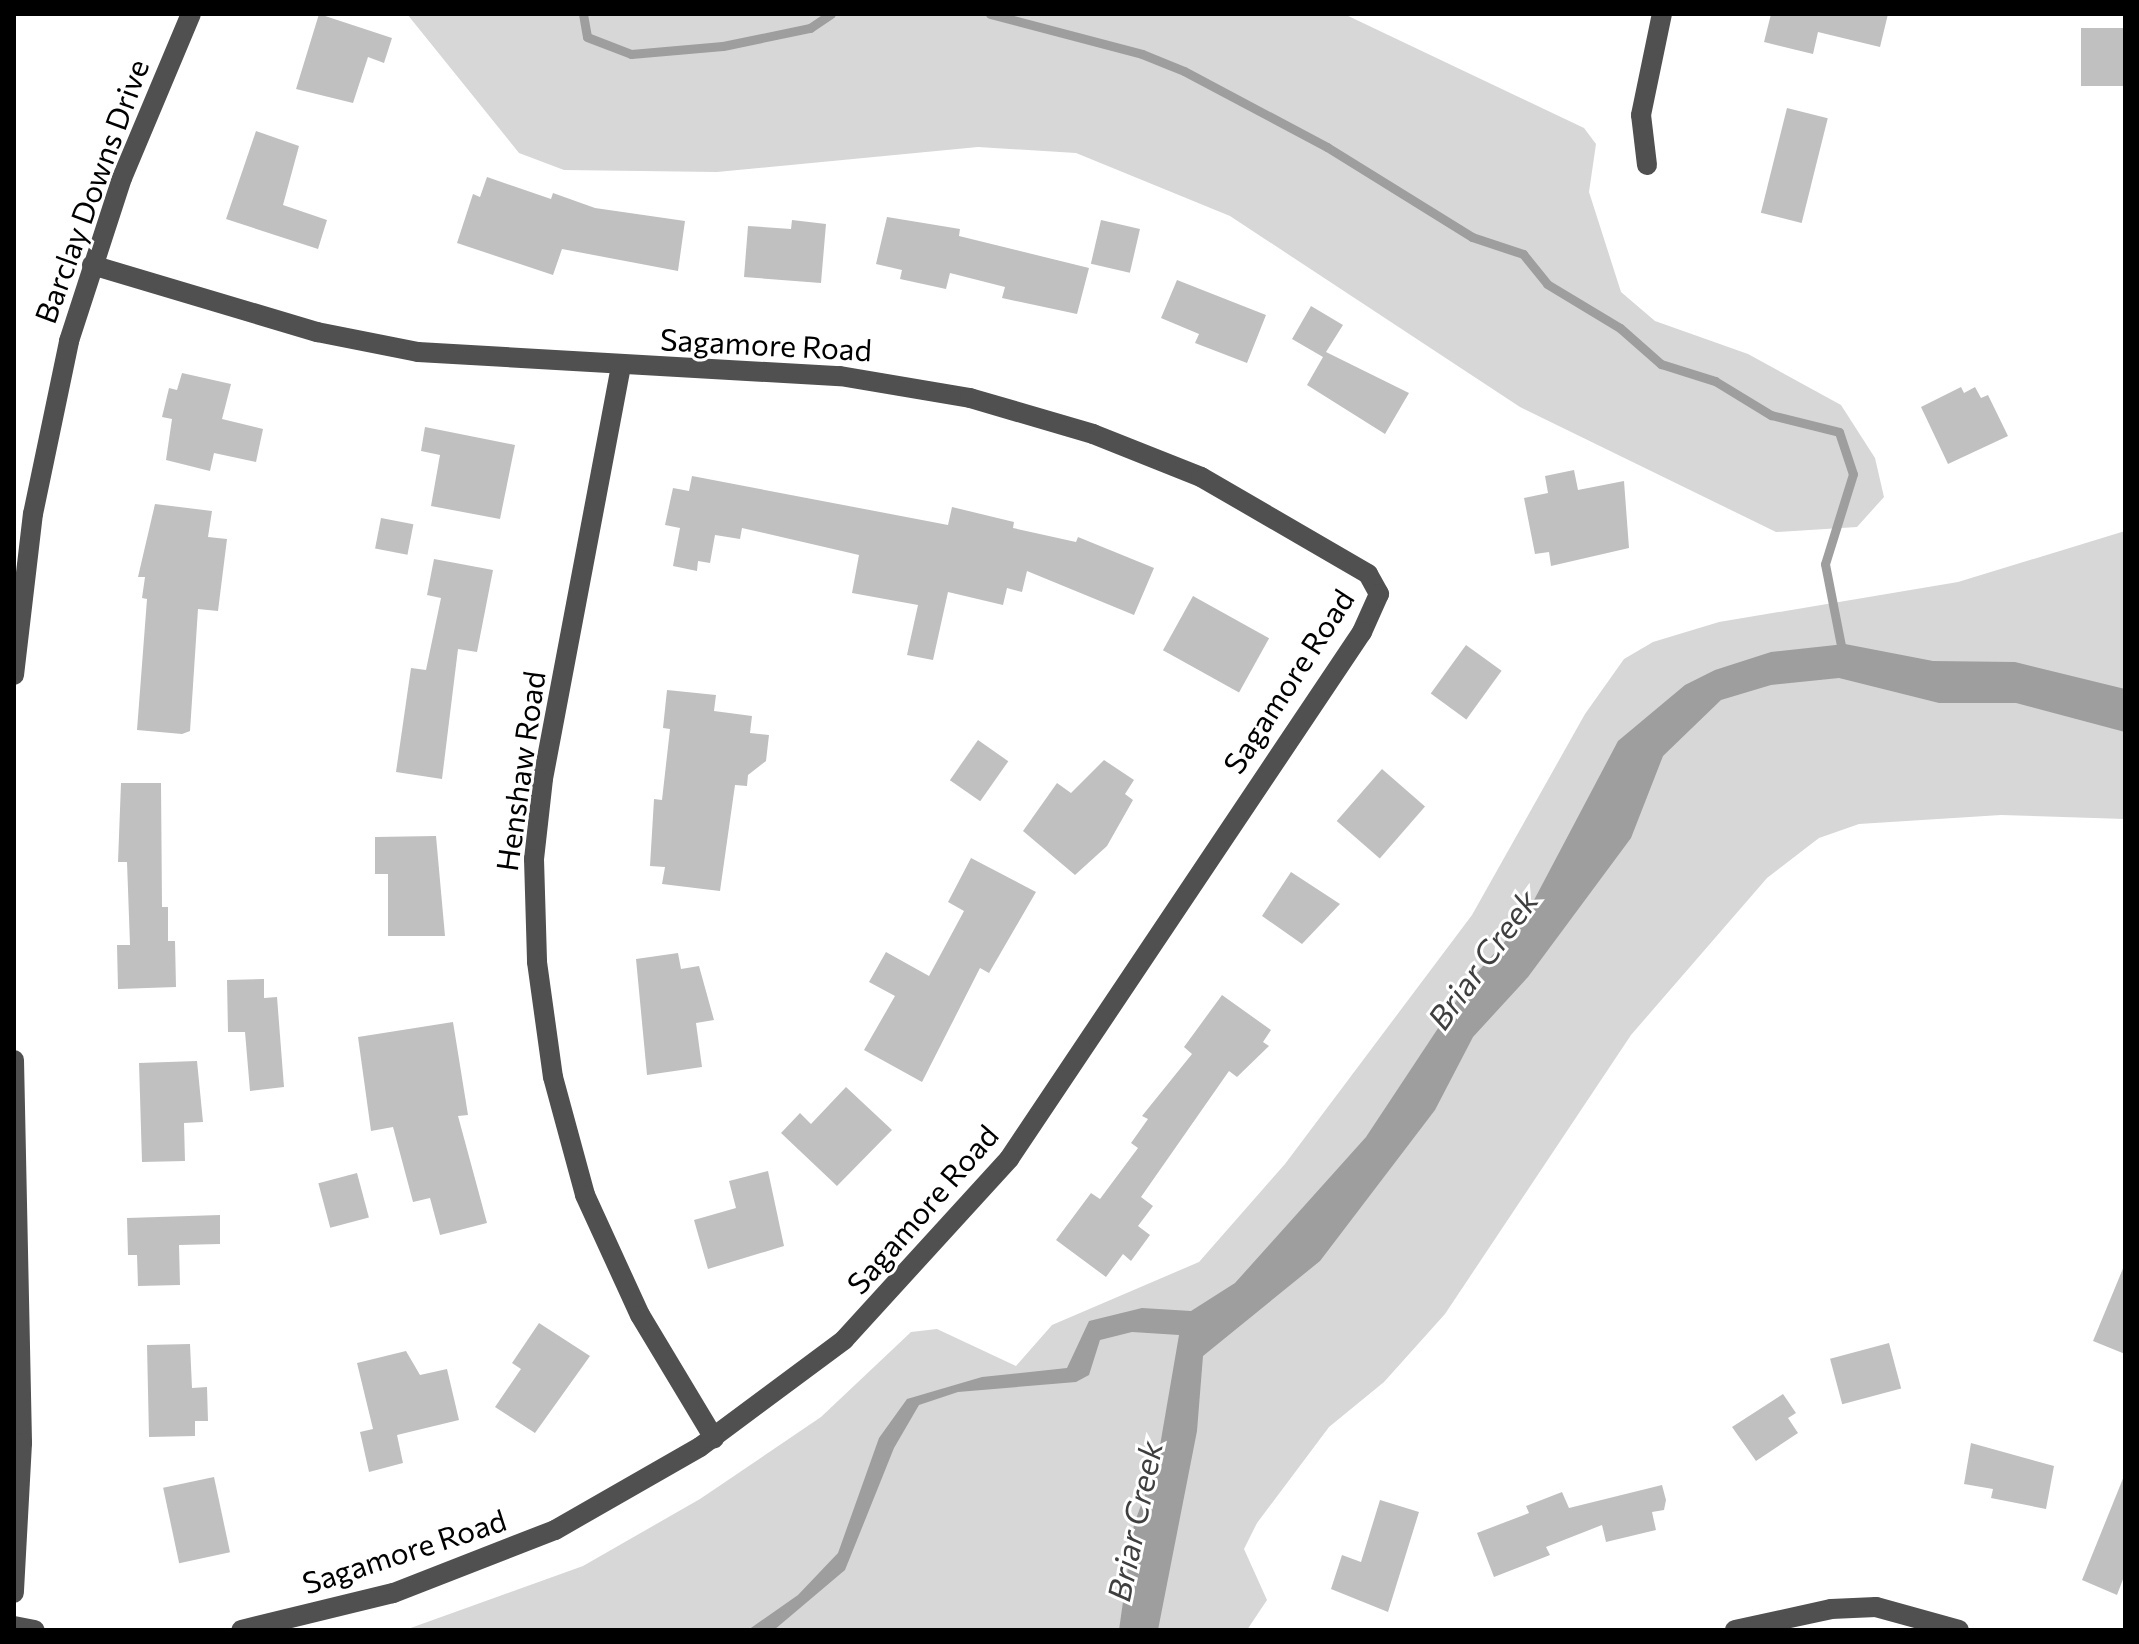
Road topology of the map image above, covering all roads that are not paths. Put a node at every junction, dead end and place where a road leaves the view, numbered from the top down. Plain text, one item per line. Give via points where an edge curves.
1 (191, 14) edge
2 (1662, 14) edge
3 (1647, 165) dead end
4 (92, 265) junction
5 (621, 366) junction
6 (14, 675) edge
7 (14, 1060) edge
8 (15, 1128) edge
9 (714, 1438) junction
10 (14, 1593) edge
11 (14, 1626) edge
12 (35, 1630) edge
13 (241, 1630) edge
14 (1735, 1630) edge
15 (1959, 1630) edge

1 - 4 street, Barclay Downs Drive
2 - 3 street via 1641,115
4 - 5 street, Sagamore Road via 284,323 403,350
4 - 6 street, Barclay Downs Drive via 39,475
5 - 9 street, Henshaw Road via 543,779 534,859 537,962 550,1065 585,1195 640,1315
5 - 9 street, Sagamore Road via 885,381 1041,417 1221,487 1372,577 1379,594 1362,632 991,1183 855,1330
7 - 8 street
8 - 10 street via 22,1443
9 - 13 street, Sagamore Road via 592,1512 515,1548 393,1593
11 - 12 street
14 - 15 street via 1831,1609 1876,1607

